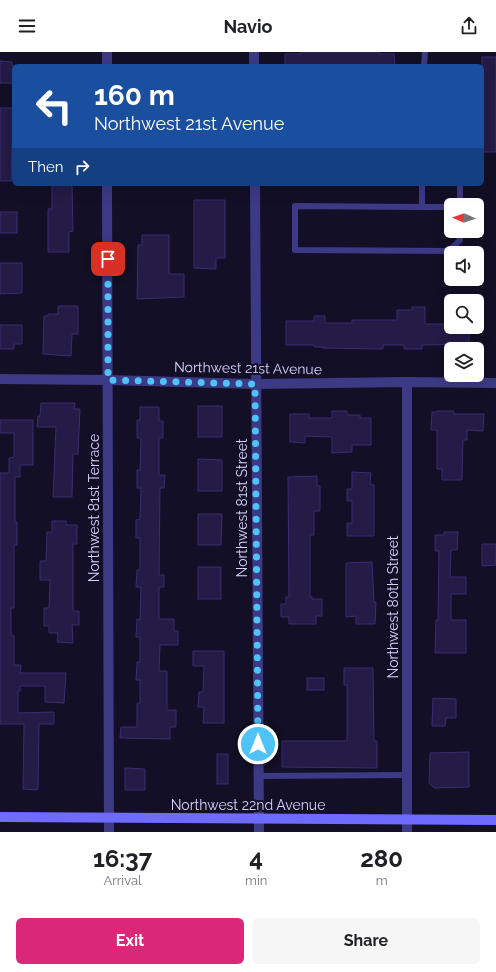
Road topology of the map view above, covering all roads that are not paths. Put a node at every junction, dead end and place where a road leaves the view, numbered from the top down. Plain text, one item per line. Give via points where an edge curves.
1 (107, 52) edge
2 (254, 52) edge
3 (425, 52) edge
4 (107, 64) edge
5 (254, 64) edge
6 (424, 64) edge
7 (107, 186) edge
8 (254, 186) edge
9 (422, 186) edge
10 (460, 186) edge
11 (460, 198) edge
12 (422, 206) junction
13 (444, 207) edge
14 (460, 238) edge
15 (0, 379) edge
16 (108, 380) junction
17 (407, 382) junction
18 (496, 383) edge
19 (255, 384) junction
20 (407, 775) junction
21 (258, 776) junction
22 (0, 817) edge
23 (109, 818) junction
24 (258, 819) junction
25 (407, 819) junction
26 (496, 820) edge
27 (109, 832) edge
28 (258, 832) edge
29 (407, 832) edge

1 - 4 street
2 - 5 street
3 - 6 lane
7 - 16 street, Northwest 81st Terrace
8 - 19 street, Northwest 81st Street
9 - 12 lane
10 - 11 lane
12 - 13 lane
12 - 14 lane via 296,206 295,250 449,250
15 - 16 street, Northwest 21st Avenue
16 - 19 street, Northwest 21st Avenue
16 - 23 street, Northwest 81st Terrace
17 - 18 street, Northwest 21st Avenue
17 - 19 street, Northwest 21st Avenue
17 - 20 street, Northwest 80th Street
19 - 21 street, Northwest 81st Street
20 - 21 lane
20 - 25 street, Northwest 80th Street
21 - 24 street, Northwest 81st Street
22 - 23 main road, Northwest 22nd Avenue
23 - 24 main road, Northwest 22nd Avenue
23 - 27 street, Northwest 81st Terrace
24 - 25 main road, Northwest 22nd Avenue
24 - 28 street, Northwest 81st Street
25 - 26 main road, Northwest 22nd Avenue
25 - 29 street, Northwest 80th Street

